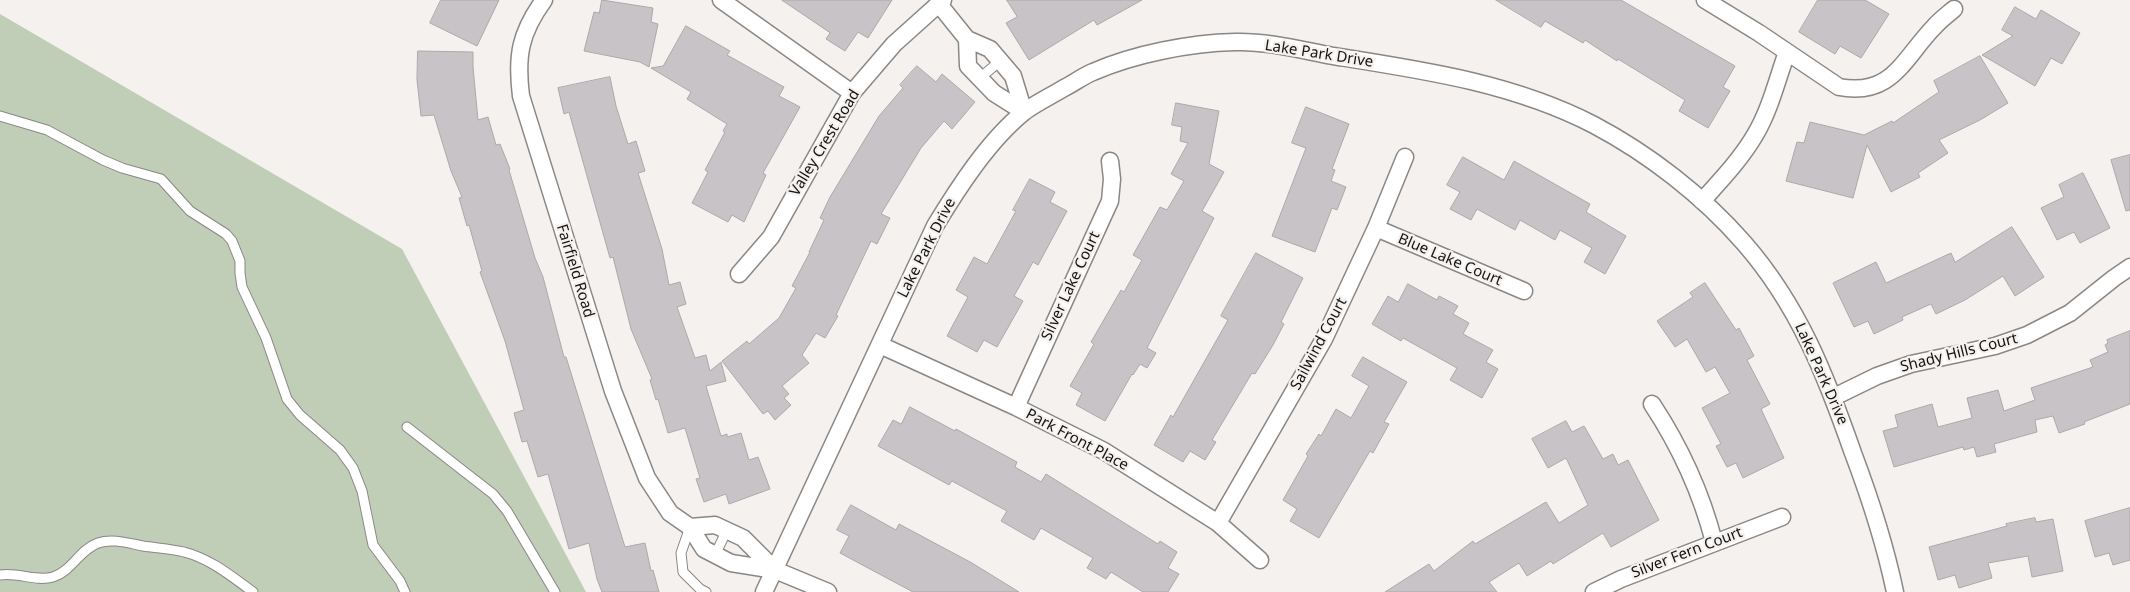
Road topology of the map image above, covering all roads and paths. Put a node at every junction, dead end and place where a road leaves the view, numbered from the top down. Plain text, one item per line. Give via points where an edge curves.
1 (544, 0) edge
2 (721, 0) edge
3 (1705, 0) edge
4 (941, 2) edge
5 (1954, 9) dead end
6 (967, 39) junction
7 (1787, 52) junction
8 (1000, 60) junction
9 (980, 78) junction
10 (852, 93) junction
11 (1024, 112) junction
12 (0, 116) edge
13 (1405, 157) dead end
14 (1110, 161) dead end
15 (1702, 202) junction
16 (1376, 228) junction
17 (2130, 267) edge
18 (740, 274) dead end
19 (1524, 291) dead end
20 (880, 345) junction
21 (1834, 397) junction
22 (1652, 404) dead end
23 (1016, 407) junction
24 (407, 427) dead end
25 (1782, 517) dead end
26 (1218, 523) junction
27 (690, 527) junction
28 (727, 530) junction
29 (1714, 542) junction
30 (715, 554) junction
31 (1260, 560) dead end
32 (775, 570) junction
33 (0, 575) edge
34 (253, 592) edge
35 (405, 592) edge
36 (555, 592) edge
37 (706, 592) edge
38 (764, 592) edge
39 (828, 592) edge
40 (1594, 592) edge
41 (1895, 592) edge

1 - 27 street, Fairfield Road via 520,46 520,96 613,391 646,478 670,513
2 - 10 street
3 - 7 street
4 - 6 street
4 - 10 street, Valley Crest Road via 894,44
5 - 7 street via 1934,26 1886,82 1871,88 1854,90 1839,87
6 - 8 street via 990,49
6 - 9 street via 968,66
7 - 15 street via 1755,135
8 - 9 lane
8 - 11 street via 1014,76
9 - 11 street via 994,93
10 - 18 street, Valley Crest Road via 771,237
11 - 15 street, Lake Park Drive via 1092,72 1158,51 1238,42 1284,48 1468,79 1532,99 1593,125 1650,160
11 - 20 street, Lake Park Drive via 962,181 935,226
12 - 35 lane via 47,130 103,160 161,179 190,211 232,241 238,256 242,287 266,338 287,399 300,415 340,450 353,468 362,491 373,544
13 - 16 street, Sailwind Court
14 - 23 street, Silver Lake Court via 1110,201
15 - 21 street, Lake Park Drive via 1744,244 1781,291 1810,342
16 - 19 street, Blue Lake Court
16 - 26 street, Sailwind Court via 1324,339
17 - 21 street, Shady Hills Court via 2070,312 2028,335 1995,346 1912,364 1877,376
20 - 23 street, Park Front Place
20 - 32 street, Lake Park Drive
21 - 41 street, Lake Park Drive via 1874,510
22 - 29 street via 1673,435 1689,468
23 - 26 street, Park Front Place via 1104,451
24 - 36 lane via 493,494 507,511
25 - 29 street, Silver Fern Court
26 - 31 street, Park Front Place
27 - 28 street via 715,525
27 - 30 street, Fairfield Road via 704,549
27 - 37 lane via 681,553 682,572
28 - 30 lane
28 - 32 street via 743,538
29 - 40 street, Silver Fern Court
30 - 32 street, Fairfield Road via 731,563
32 - 38 street, Lake Park Drive
32 - 39 street
33 - 34 lane via 53,577 96,544 118,541 197,556

